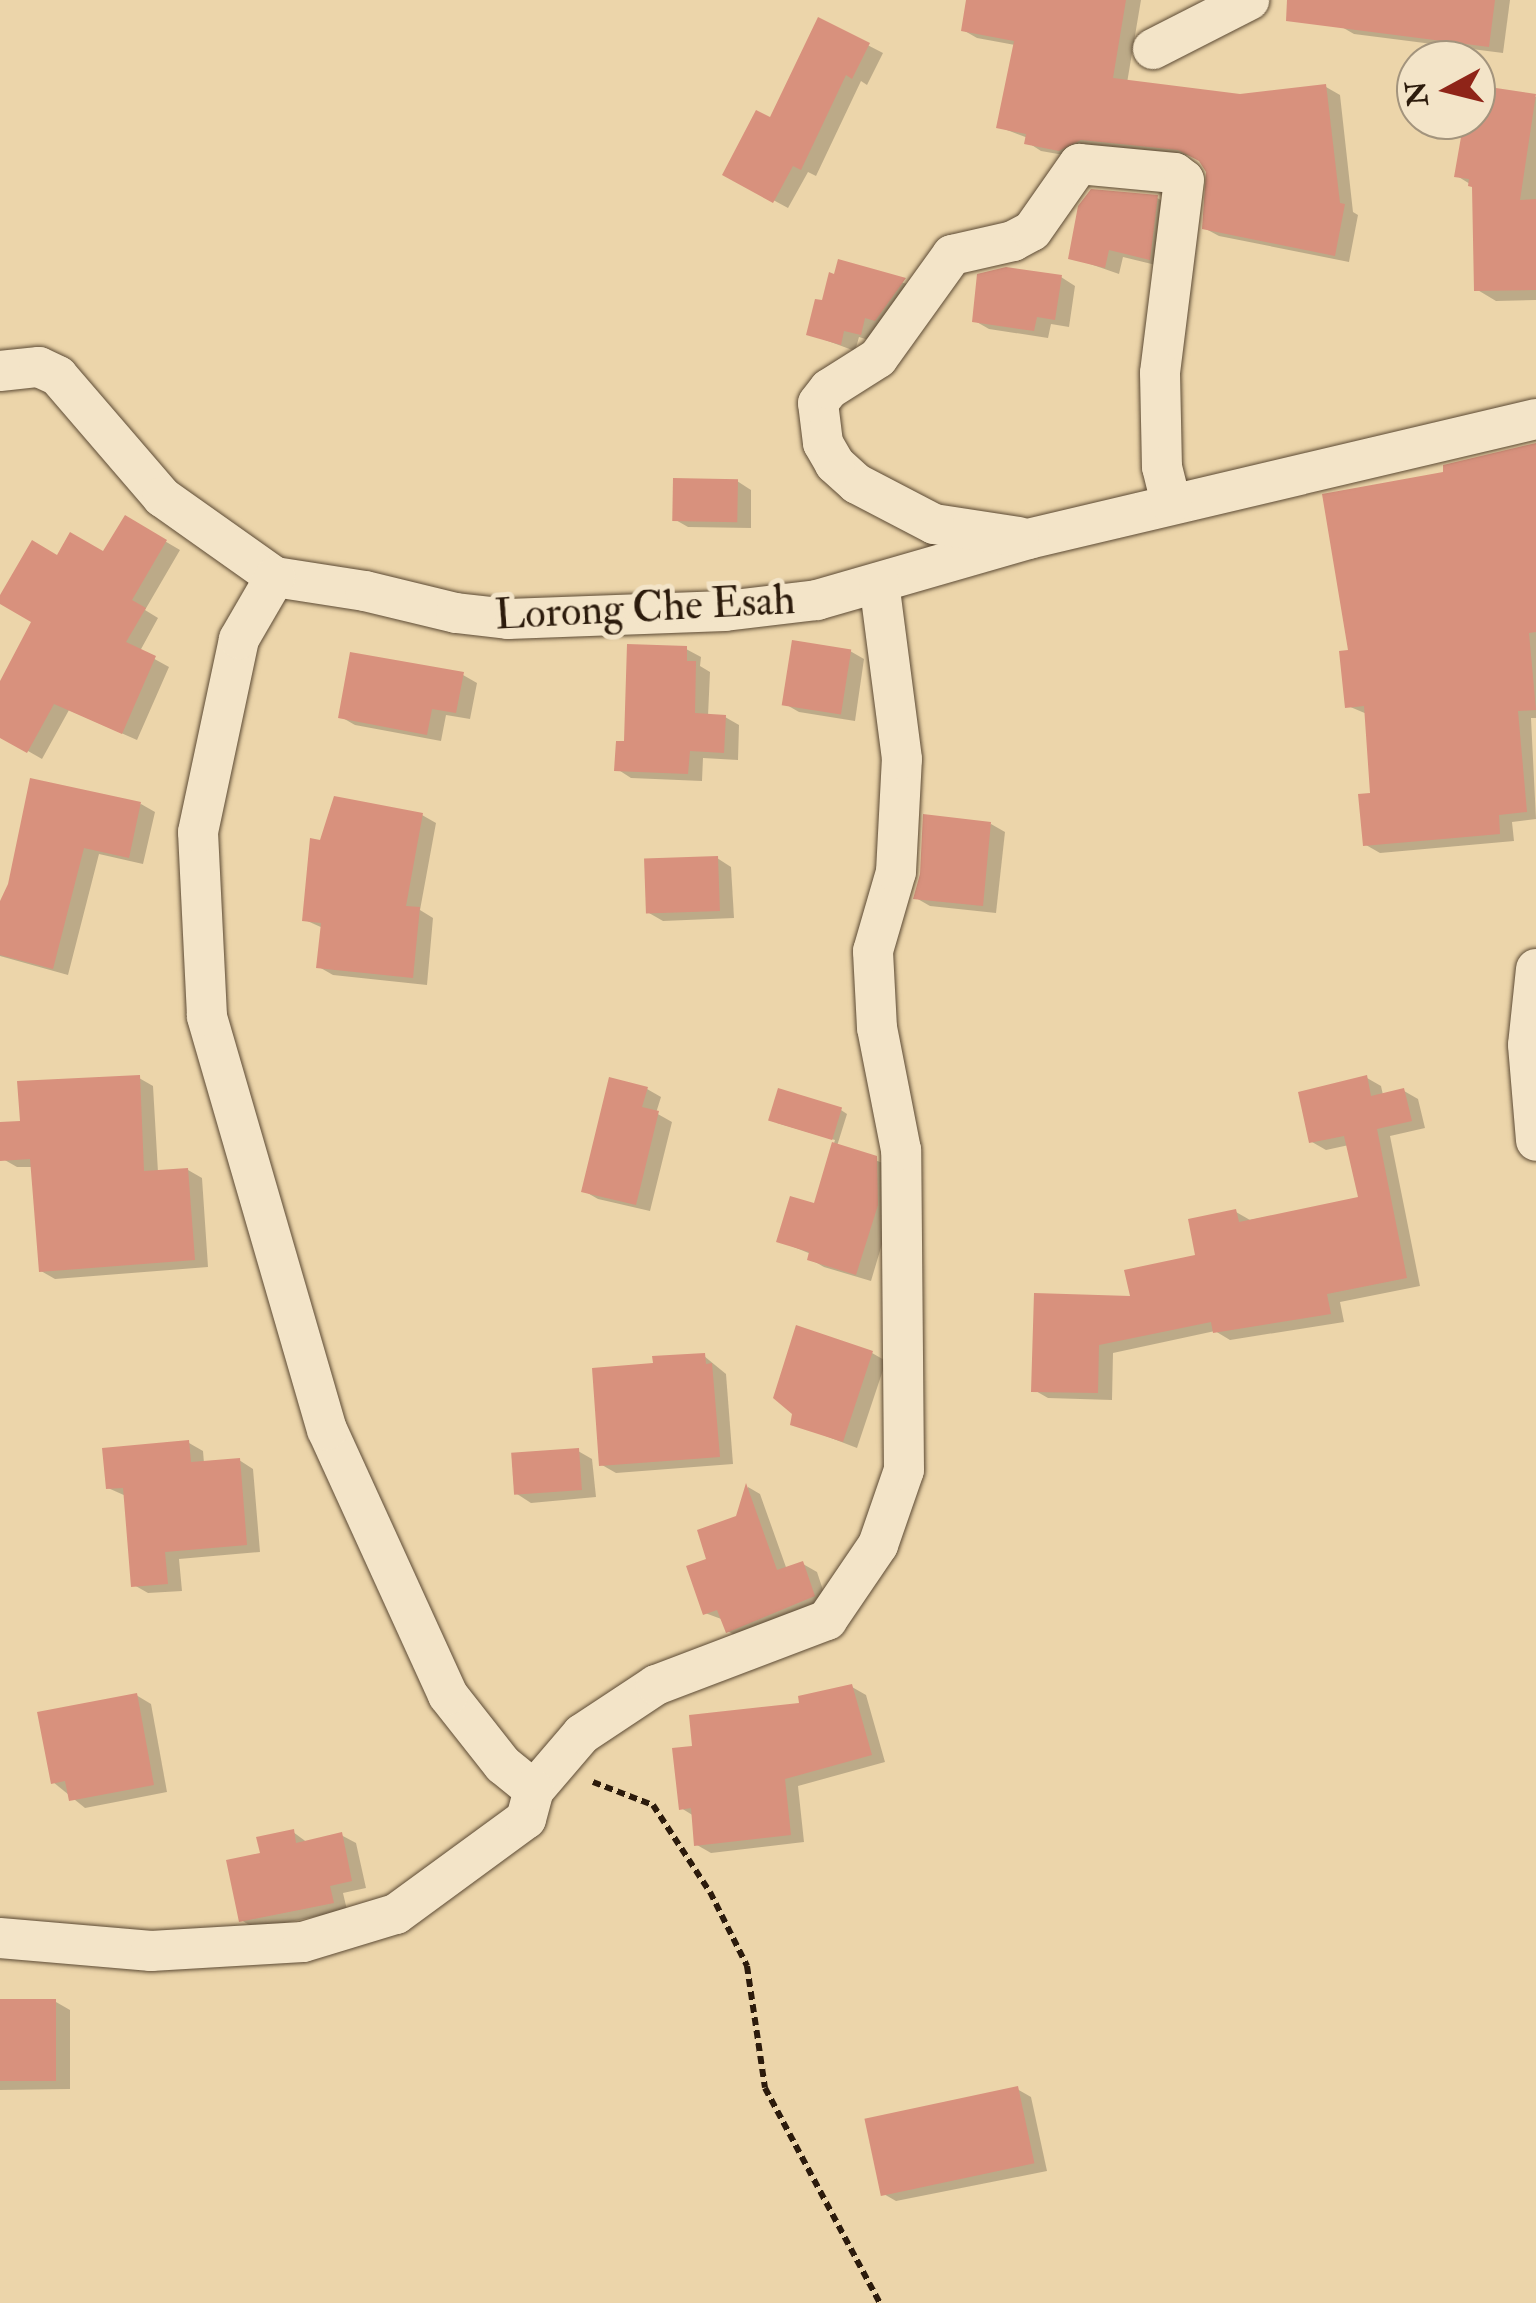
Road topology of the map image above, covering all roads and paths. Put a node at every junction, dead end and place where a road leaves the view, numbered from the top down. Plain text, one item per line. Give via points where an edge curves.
1 (1248, 0) edge
2 (1153, 48) dead end
3 (0, 371) edge
4 (1536, 419) edge
5 (1172, 504) junction
6 (1028, 539) junction
7 (275, 578) junction
8 (880, 583) junction
9 (1536, 969) edge
10 (1536, 1141) edge
11 (534, 1790) junction
12 (0, 1938) edge
13 (880, 2303) edge

1 - 2 street
3 - 7 street, Lorong Che Esah via 39,367 58,376 162,497
4 - 5 street, Lorong Che Esah
5 - 6 street, Lorong Che Esah
5 - 6 street via 1162,467 1160,373 1184,180 1174,173 1078,164 1032,231 952,255 878,358 818,403 822,442 857,484 934,524
6 - 8 street, Lorong Che Esah
7 - 8 street, Lorong Che Esah via 508,618 725,611 817,600
7 - 11 street via 239,638 198,832 207,1016 326,1430 448,1695 503,1764
8 - 11 street via 902,759 896,872 873,951 877,1028 901,1150 904,1470 878,1545 827,1620 656,1685 582,1734
9 - 10 street via 1528,1046
11 - 12 street via 526,1818 396,1914 303,1942 152,1950
11 - 13 path via 592,1782 653,1805 710,1892 747,1966 765,2088

